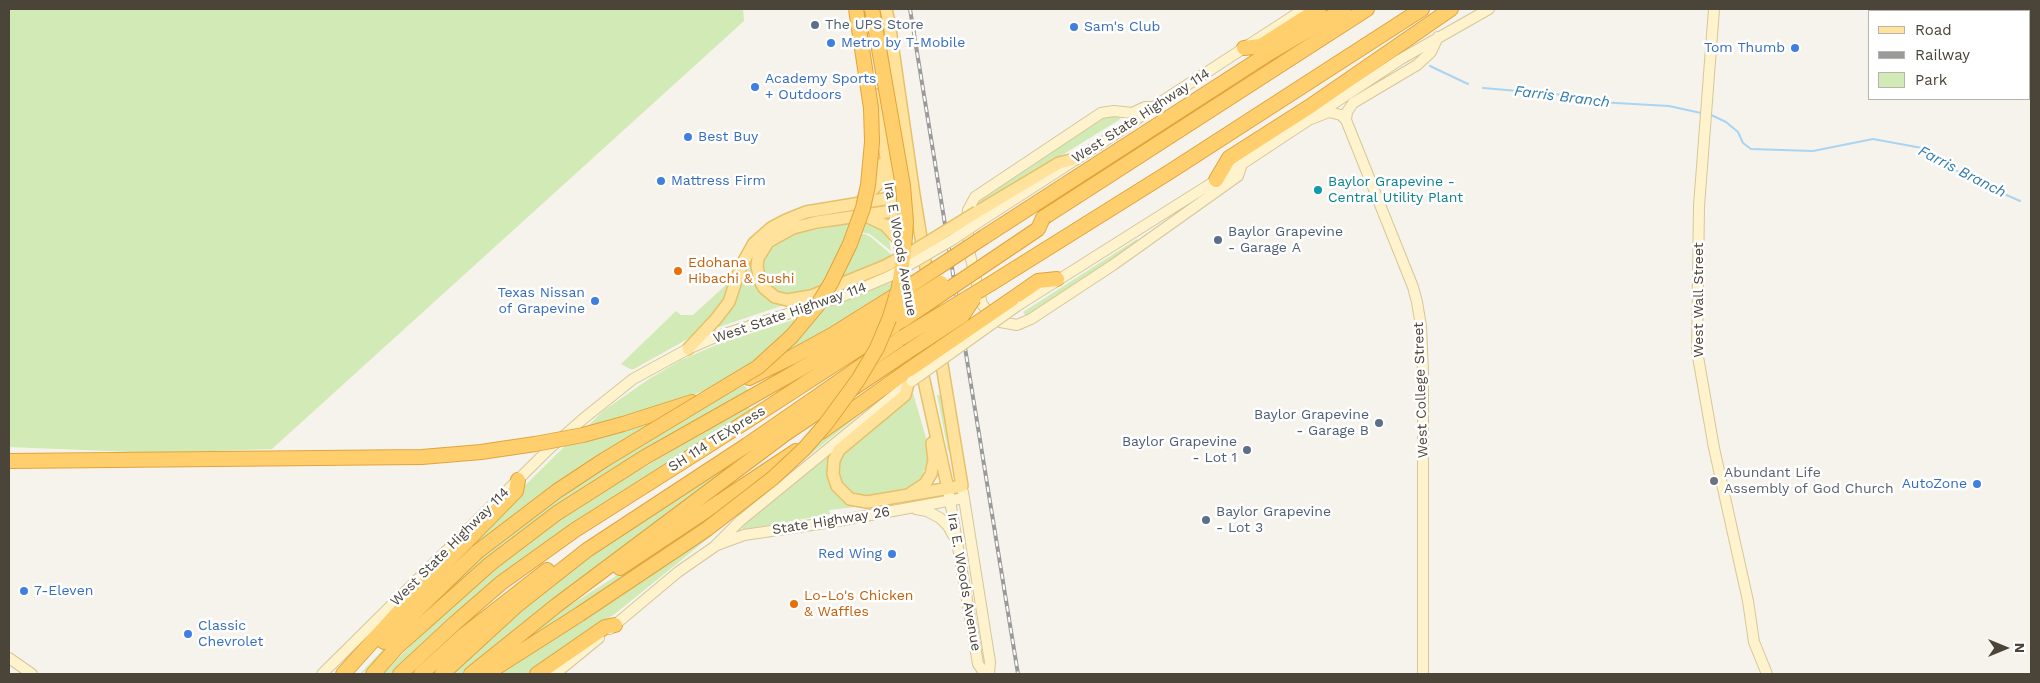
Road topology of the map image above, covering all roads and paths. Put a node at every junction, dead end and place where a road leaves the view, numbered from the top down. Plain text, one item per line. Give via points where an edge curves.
1 (856, 9) edge
2 (872, 9) edge
3 (886, 9) edge
4 (1304, 9) edge
5 (1318, 9) edge
6 (1344, 9) edge
7 (1367, 9) edge
8 (1422, 9) edge
9 (1451, 9) edge
10 (1489, 9) edge
11 (1714, 9) edge
12 (1439, 37) junction
13 (1244, 48) junction
14 (1155, 107) junction
15 (1346, 120) junction
16 (1304, 122) junction
17 (884, 152) junction
18 (1075, 159) joint
19 (1242, 164) junction
20 (1216, 180) junction
21 (914, 195) junction
22 (891, 198) junction
23 (858, 203) junction
24 (916, 208) junction
25 (893, 211) junction
26 (864, 215) junction
27 (898, 239) junction
28 (888, 271) junction
29 (1057, 280) joint
30 (976, 295) junction
31 (901, 314) junction
32 (688, 349) junction
33 (910, 378) junction
34 (926, 388) junction
35 (735, 453) junction
36 (9, 461) edge
37 (518, 480) junction
38 (948, 489) junction
39 (963, 492) junction
40 (908, 494) junction
41 (951, 501) junction
42 (910, 509) junction
43 (958, 544) junction
44 (714, 546) junction
45 (568, 597) junction
46 (615, 625) junction
47 (10, 659) edge
48 (486, 668) edge
49 (32, 674) edge
50 (322, 674) edge
51 (343, 674) edge
52 (355, 674) edge
53 (373, 674) edge
54 (400, 674) edge
55 (421, 674) edge
56 (442, 674) edge
57 (471, 674) edge
58 (537, 674) edge
59 (555, 674) edge
60 (985, 674) edge
61 (989, 674) edge
62 (1423, 674) edge
63 (1767, 674) edge

1 - 17 main road, Ira E Woods Avenue via 869,55
1 - 52 highway, bridge via 872,119 868,185 850,244 817,306 792,336 758,368 604,460 477,552 398,627
2 - 48 highway, bridge via 903,186 906,222 899,287 877,348 825,425 773,478 707,529 580,614
3 - 21 main road, Ira E Woods Avenue
4 - 13 main road, West State Highway 114
5 - 13 highway via 1261,46
6 - 36 highway, bridge via 1266,55 824,339 746,379 676,408 583,435 481,452 422,457
7 - 31 highway, bridge via 1043,218
8 - 30 highway, bridge
9 - 20 highway via 1229,158
10 - 12 main road
11 - 63 main road, West Wall Street via 1699,206 1697,350 1754,642
12 - 15 main road via 1431,52 1417,65 1353,103
12 - 16 main road
13 - 14 main road, West State Highway 114
14 - 18 main road, West State Highway 114
14 - 19 main road via 1145,107 1132,113 1101,113 975,197 968,210 970,255 982,304 992,316 1000,322 1017,325 1031,319 1238,176
15 - 16 main road via 1329,112
15 - 62 main road, West College Street via 1413,287 1421,326
16 - 19 main road
17 - 22 main road, Ira E Woods Avenue
17 - 23 main road via 877,185
18 - 28 main road, bridge via 1060,163 979,216 915,250
19 - 20 main road
20 - 29 main road
21 - 22 main road
21 - 24 main road, Ira E Woods Avenue
22 - 23 main road
22 - 25 main road, Ira E Woods Avenue
23 - 32 main road via 806,212 771,228 745,258 729,302
24 - 25 main road
24 - 39 main road, Ira E Woods Avenue
25 - 26 main road
25 - 27 main road, Ira E Woods Avenue
26 - 27 main road via 885,225
26 - 28 main road via 804,225 776,236 758,258 760,280 775,297 795,300
27 - 34 main road, Ira E Woods Avenue
28 - 32 main road, West State Highway 114 via 841,297 718,336
29 - 33 highway, bridge via 1038,281 1014,303
30 - 35 highway, bridge via 903,337
30 - 45 highway, bridge via 962,316 785,434
31 - 53 highway via 645,457 557,513 490,564 398,646
31 - 54 highway, SH 114 TEXpress via 750,419 575,530 501,584
32 - 37 main road, West State Highway 114 via 619,388 582,418
33 - 40 main road via 905,395 839,450 833,467 837,486 850,499 867,502
33 - 44 main road
33 - 45 highway via 580,594
34 - 38 main road, Ira E Woods Avenue
34 - 40 main road via 923,397 933,448 933,467 925,484
35 - 55 highway, SH 114 TEXpress via 715,457 557,562 464,635
35 - 56 highway via 575,560 516,606
37 - 50 main road, West State Highway 114
37 - 51 highway via 516,490
38 - 39 main road
38 - 40 main road
38 - 41 main road, Ira E. Woods Avenue
39 - 41 main road, State Highway 26
39 - 61 main road, Ira E. Woods Avenue via 990,662
41 - 42 main road, State Highway 26
41 - 43 main road, Ira E. Woods Avenue
42 - 43 main road via 927,511 940,518
42 - 44 main road, State Highway 26 via 744,535
43 - 60 main road, Ira E. Woods Avenue via 978,664
44 - 46 main road
45 - 48 highway
46 - 58 highway via 604,627
46 - 59 main road
47 - 49 main road
48 - 57 highway

